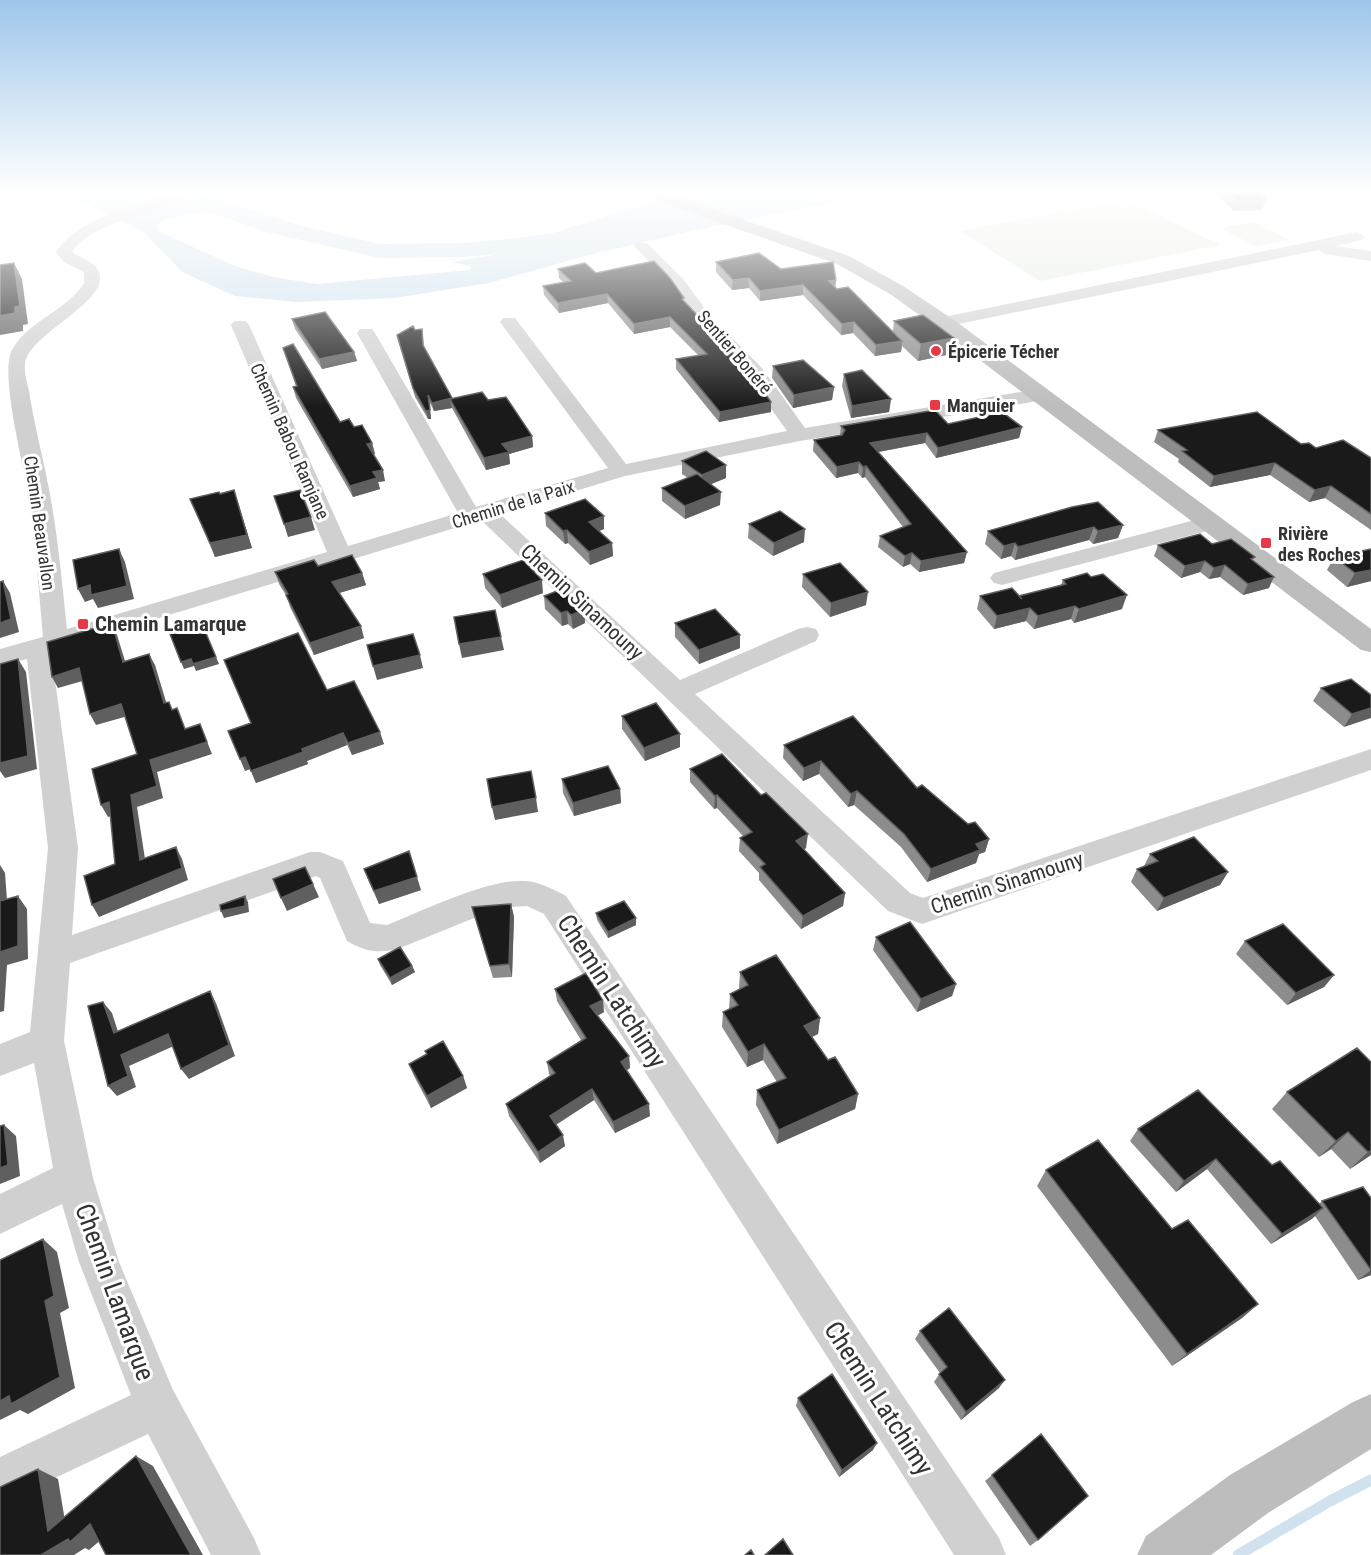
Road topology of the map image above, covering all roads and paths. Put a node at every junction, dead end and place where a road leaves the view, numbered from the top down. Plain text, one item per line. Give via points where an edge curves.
1 (80, 263) edge
2 (658, 263) edge
3 (848, 263) edge
4 (1231, 263) edge
5 (509, 322) dead end
6 (944, 322) junction
7 (240, 325) dead end
8 (366, 333) dead end
9 (1038, 395) junction
10 (11, 405) edge
11 (800, 435) junction
12 (621, 471) junction
13 (479, 515) junction
14 (1210, 523) junction
15 (340, 557) junction
16 (1002, 578) dead end
17 (807, 635) dead end
18 (1371, 643) edge
19 (47, 644) junction
20 (0, 658) edge
21 (676, 692) junction
22 (1371, 759) edge
23 (56, 954) junction
24 (47, 1041) junction
25 (0, 1060) edge
26 (74, 1178) junction
27 (0, 1214) edge
28 (157, 1406) junction
29 (1371, 1420) edge
30 (0, 1481) edge
31 (237, 1555) edge
32 (982, 1555) edge
33 (1165, 1555) edge

1 - 10 street, Chemin Beauvallon via 92,274 88,294 37,331 22,348 16,362
2 - 11 street, Sentier Bonéré via 705,321 755,372
3 - 6 main road
4 - 6 street
5 - 12 street
6 - 9 main road
7 - 15 street, Chemin Babou Ramjane
8 - 13 street, Chemin Sinamouny
9 - 11 street, Chemin de la Paix
9 - 14 main road
10 - 19 street, Chemin Beauvallon via 41,506
11 - 12 street, Chemin de la Paix
12 - 13 street, Chemin de la Paix
13 - 15 street, Chemin de la Paix
13 - 21 street, Chemin Sinamouny
14 - 16 street
14 - 18 main road
15 - 19 street, Chemin de la Paix
17 - 21 street
19 - 20 street, Chemin de la Paix
19 - 23 street, Chemin Lamarque via 63,848
21 - 22 street, Chemin Sinamouny via 899,902 922,911
23 - 24 street, Chemin Lamarque
23 - 32 street, Chemin Latchimy via 310,864 332,870 358,932 377,940 496,896 527,892 555,905
24 - 25 street
24 - 26 street, Chemin Lamarque
26 - 27 street, Chemin Lamarque
26 - 28 street, Chemin Lamarque via 99,1262
28 - 30 street, Chemin Lamarque
28 - 31 street, Chemin Lamarque
29 - 33 main road via 1249,1494

